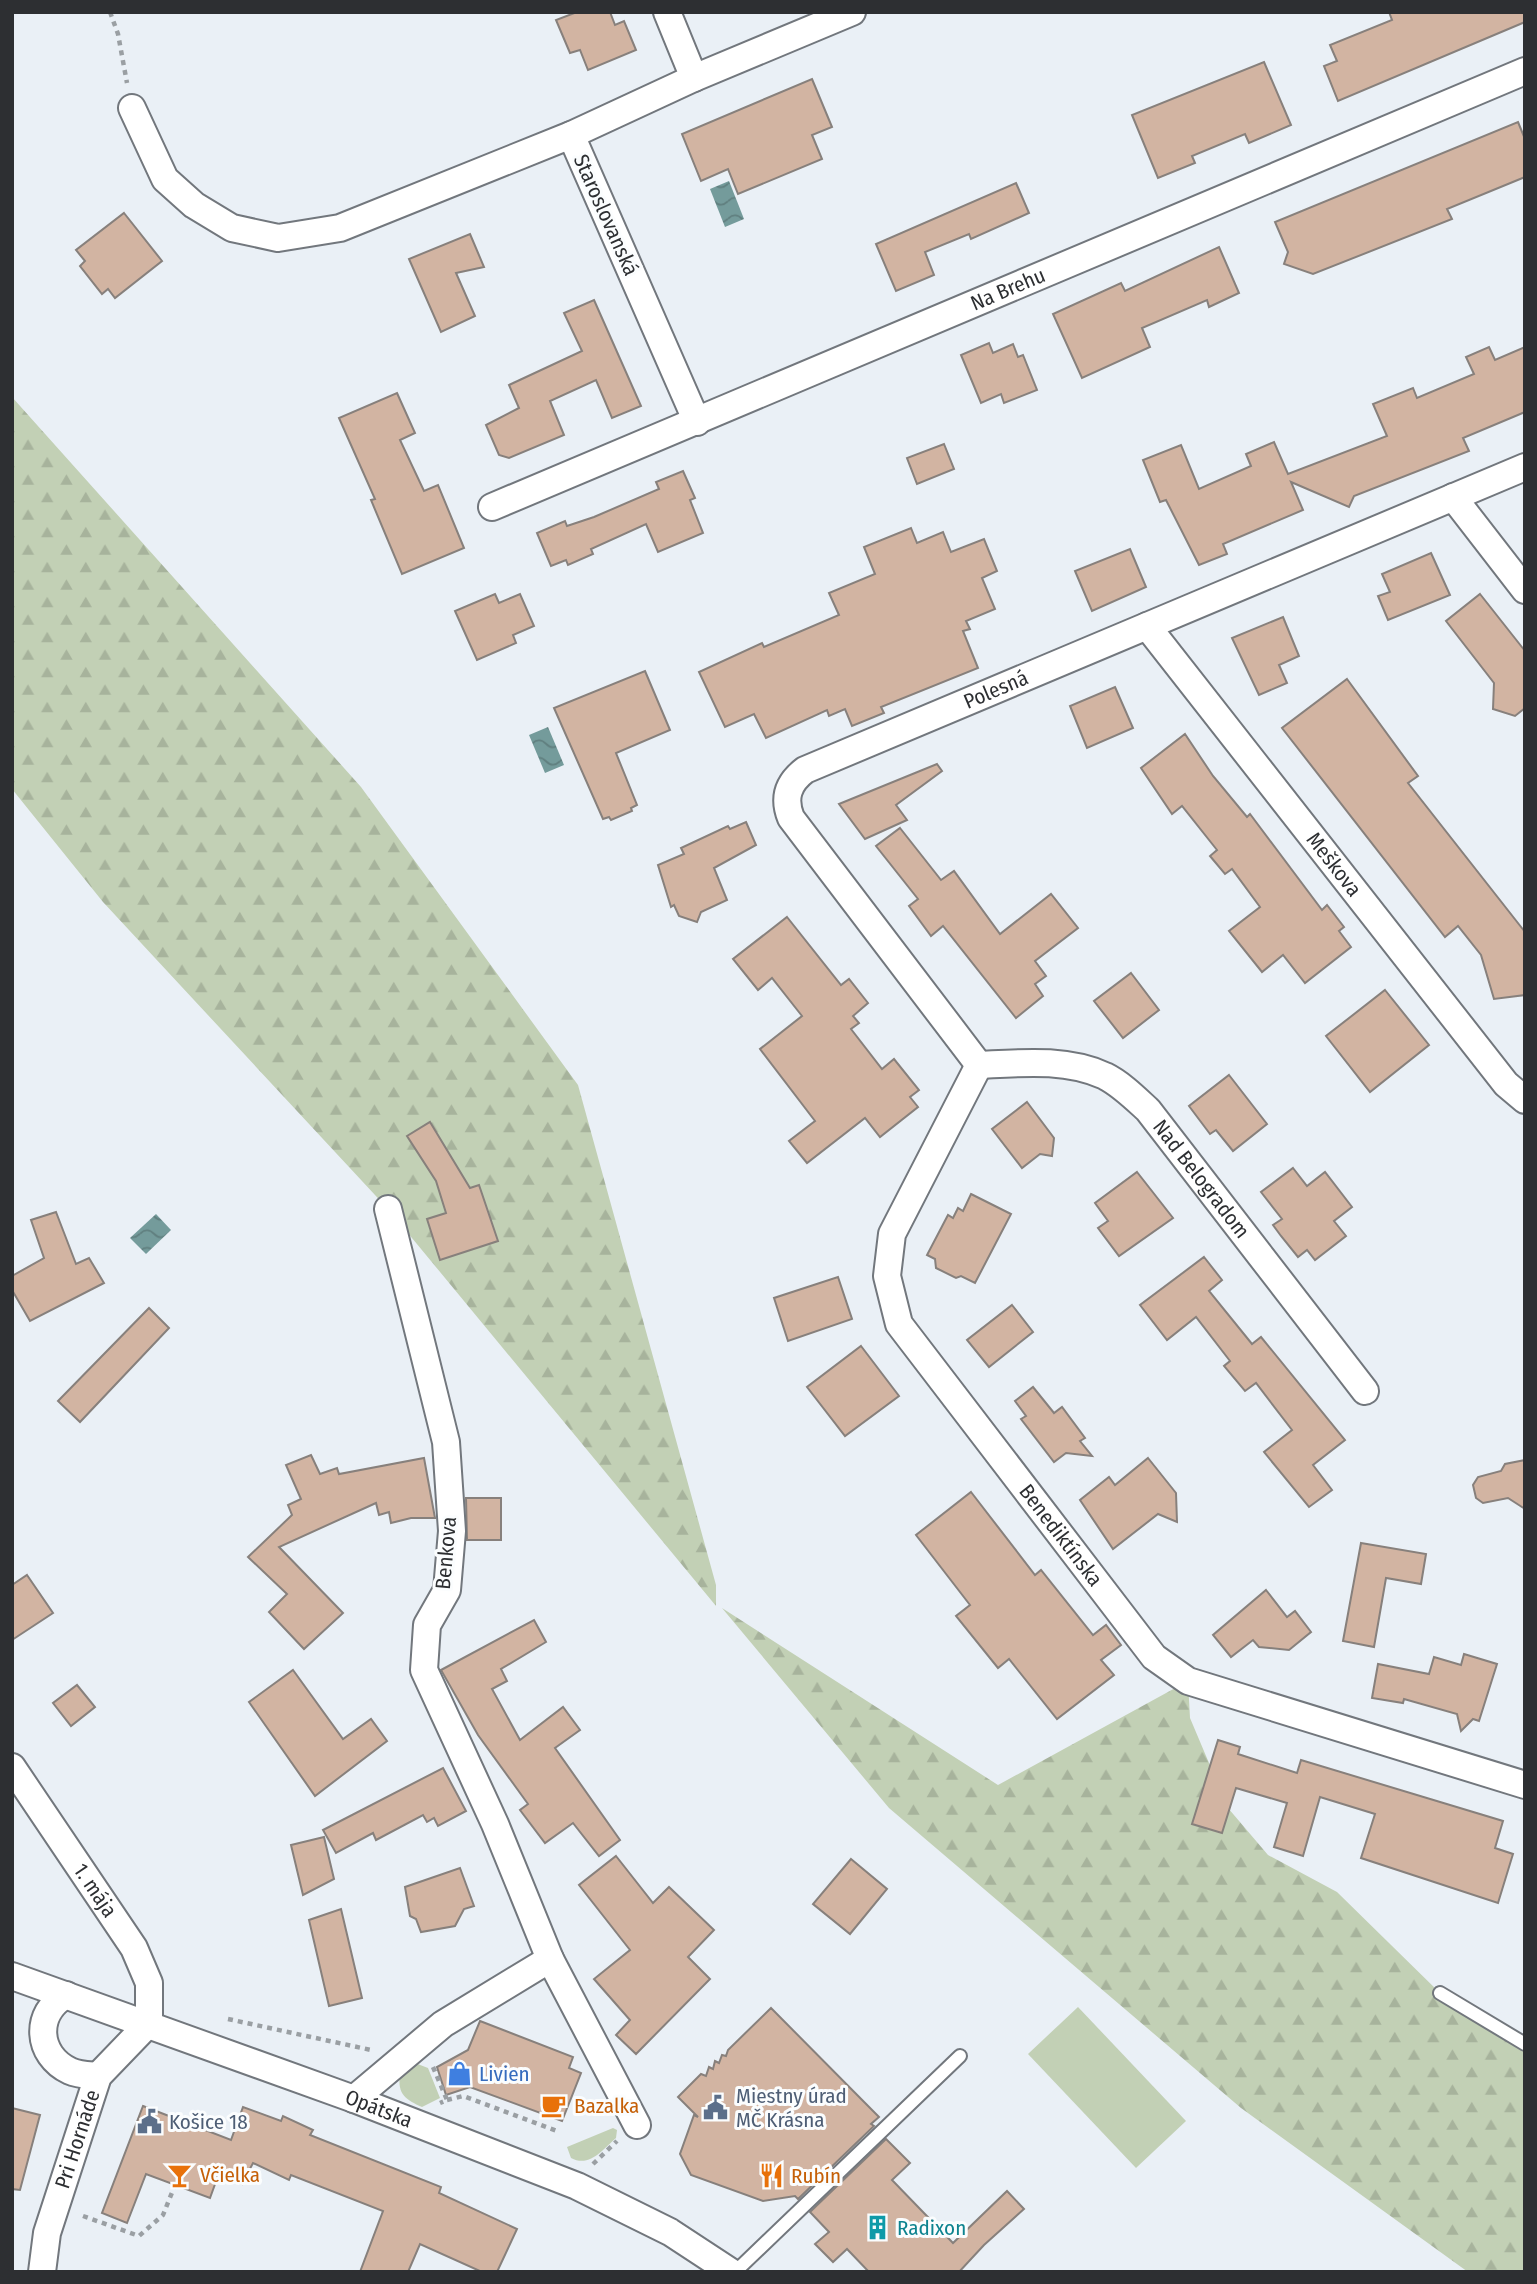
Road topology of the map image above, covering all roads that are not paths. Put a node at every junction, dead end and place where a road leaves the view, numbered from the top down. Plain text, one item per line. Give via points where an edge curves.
1 (667, 12) edge
2 (852, 12) edge
3 (1525, 71) edge
4 (694, 78) junction
5 (132, 107) road end
6 (571, 135) junction
7 (697, 422) junction
8 (1525, 467) edge
9 (1453, 498) junction
10 (492, 507) dead end
11 (1525, 590) edge
12 (1147, 626) junction
13 (979, 1065) junction
14 (1525, 1100) edge
15 (388, 1209) dead end
16 (1365, 1391) dead end
17 (12, 1767) edge
18 (1525, 1785) edge
19 (550, 1959) junction
20 (12, 1976) edge
21 (1440, 1993) dead end
22 (66, 1995) junction
23 (149, 2023) junction
24 (1525, 2044) edge
25 (960, 2056) dead end
26 (98, 2076) junction
27 (354, 2099) junction
28 (636, 2123) road end
29 (42, 2272) edge
30 (733, 2272) edge

1 - 4 street
2 - 4 street, Staroslovanská
3 - 7 street, Na Brehu
4 - 6 street, Staroslovanská
5 - 6 street via 165,179 184,197 232,228 278,238 340,228
6 - 7 street, Staroslovanská
7 - 10 street, Na Brehu
8 - 9 street, Polesná
9 - 11 street
9 - 12 street, Polesná
12 - 13 street, Polesná via 805,770 788,790 785,804 790,818
12 - 14 street, Meškova via 1506,1084
13 - 16 street, Nad Belogradom via 1038,1062 1073,1067 1104,1076 1127,1091 1148,1110
13 - 18 street, Benediktínska via 892,1234 887,1276 899,1324 1154,1657 1188,1681
15 - 19 street, Benkova via 446,1442 452,1531 447,1590 427,1625 424,1670 495,1824
17 - 23 street, 1. mája via 134,1948 149,1983
19 - 27 street via 443,2024
19 - 28 street, Benkova
20 - 22 street, Opátska
21 - 24 lane
22 - 23 street, Opátska
22 - 26 street via 47,2011 42,2025 44,2040 69,2070
23 - 26 street, Pri Hornáde
23 - 27 street, Opátska
25 - 30 lane
26 - 29 street, Pri Hornáde via 47,2232
27 - 30 street, Opátska via 572,2184 670,2232

